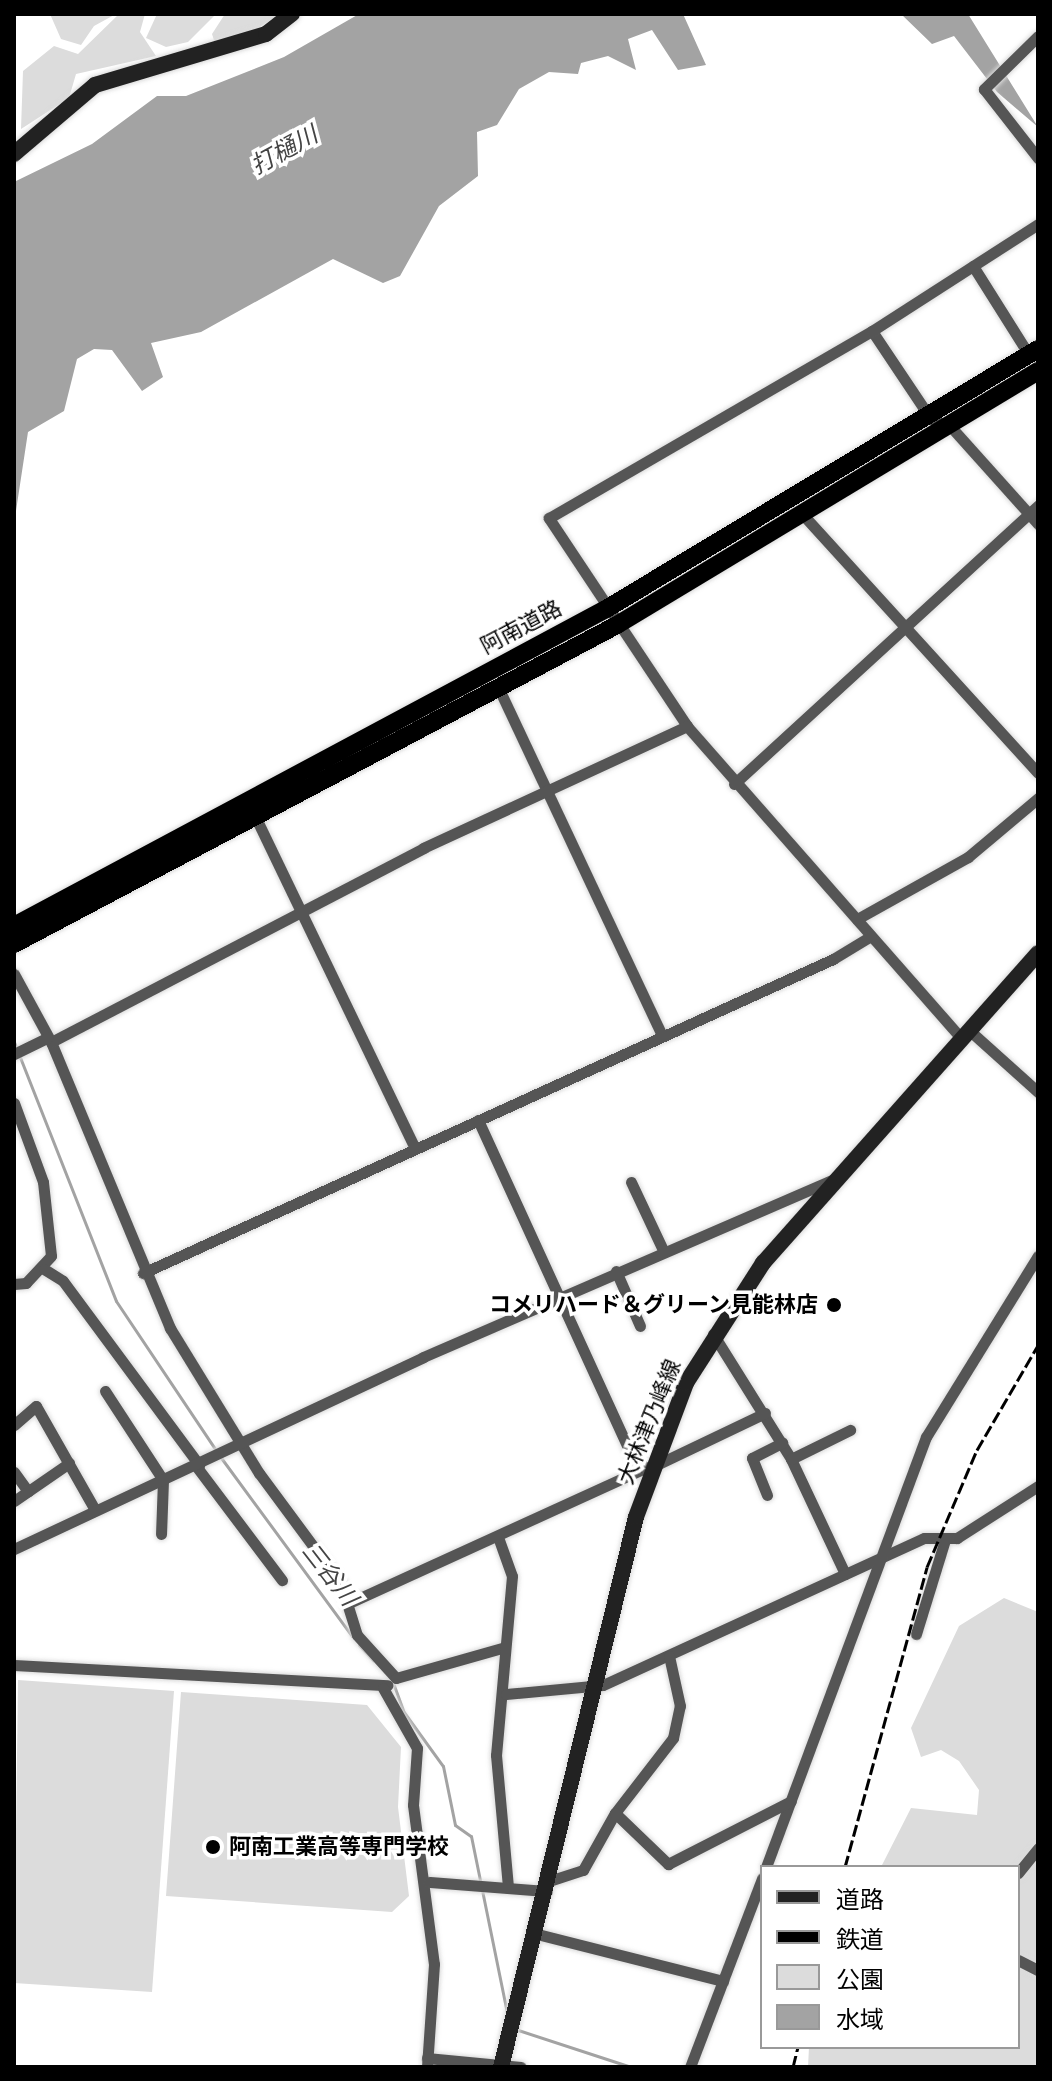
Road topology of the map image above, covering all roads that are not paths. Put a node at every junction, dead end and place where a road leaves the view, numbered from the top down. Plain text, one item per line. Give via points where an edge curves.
1 (292, 14) edge
2 (1038, 36) edge
3 (14, 154) edge
4 (1038, 158) edge
5 (1038, 224) edge
6 (973, 266) junction
7 (872, 331) junction
8 (1035, 358) edge
9 (931, 419) junction
10 (951, 427) junction
11 (1033, 509) edge
12 (805, 517) junction
13 (1038, 524) edge
14 (612, 617) junction
15 (906, 627) junction
16 (499, 689) junction
17 (687, 726) junction
18 (1038, 773) edge
19 (734, 784) junction
20 (552, 789) junction
21 (1038, 798) edge
22 (255, 816) junction
23 (305, 910) junction
24 (857, 919) junction
25 (14, 926) edge
26 (871, 936) junction
27 (14, 944) edge
28 (1038, 953) edge
29 (14, 974) edge
30 (965, 1034) junction
31 (662, 1036) junction
32 (46, 1041) junction
33 (14, 1054) edge
34 (1038, 1092) edge
35 (14, 1103) edge
36 (478, 1120) junction
37 (415, 1149) junction
38 (836, 1178) junction
39 (631, 1182) dead end
40 (663, 1250) junction
41 (1038, 1256) edge
42 (44, 1269) junction
43 (616, 1271) junction
44 (143, 1273) junction
45 (14, 1284) edge
46 (559, 1297) junction
47 (640, 1326) dead end
48 (713, 1334) junction
49 (105, 1391) dead end
50 (765, 1413) junction
51 (14, 1425) edge
52 (850, 1430) dead end
53 (782, 1443) junction
54 (243, 1445) junction
55 (791, 1459) junction
56 (69, 1463) junction
57 (201, 1464) junction
58 (647, 1470) junction
59 (14, 1472) edge
60 (163, 1480) junction
61 (1038, 1486) edge
62 (28, 1491) junction
63 (767, 1495) dead end
64 (14, 1501) edge
65 (94, 1508) junction
66 (161, 1534) dead end
67 (498, 1537) junction
68 (945, 1540) junction
69 (14, 1549) edge
70 (883, 1557) junction
71 (845, 1574) junction
72 (282, 1580) dead end
73 (349, 1603) junction
74 (916, 1634) dead end
75 (502, 1648) junction
76 (669, 1656) junction
77 (14, 1665) edge
78 (391, 1682) junction
79 (595, 1687) junction
80 (506, 1694) junction
81 (791, 1801) junction
82 (615, 1813) junction
83 (1038, 1848) edge
84 (767, 1865) edge
85 (1020, 1870) edge
86 (429, 1882) junction
87 (760, 1883) edge
88 (548, 1886) junction
89 (508, 1887) junction
90 (537, 1934) junction
91 (1020, 1961) edge
92 (1038, 1970) edge
93 (723, 1981) junction
94 (427, 2062) edge
95 (502, 2066) edge
96 (521, 2067) edge
97 (690, 2067) edge

1 - 3 main road via 266,34 95,85
2 - 4 street via 988,86
5 - 6 street
6 - 7 street
6 - 8 street
7 - 9 street
7 - 14 street via 549,518
8 - 9 highway, 阿南道路
8 - 10 highway, 阿南道路
9 - 10 street
9 - 14 highway, 阿南道路
10 - 11 street
10 - 12 highway, 阿南道路
11 - 13 street
11 - 15 street
12 - 14 highway, 阿南道路
12 - 15 street
14 - 16 highway, 阿南道路
14 - 17 street
14 - 25 highway, 阿南道路
15 - 18 street
15 - 19 street
16 - 20 street
16 - 22 highway, 阿南道路
17 - 19 street
17 - 20 street
19 - 24 street
20 - 23 street
20 - 31 street
21 - 24 street via 968,857
22 - 23 street
22 - 27 highway, 阿南道路
23 - 32 street
23 - 37 street
24 - 26 street
26 - 30 street
26 - 31 street
28 - 30 main road, 大林津乃峰線
29 - 32 street
30 - 34 street
30 - 38 main road, 大林津乃峰線
31 - 36 street
32 - 33 street
32 - 44 street
35 - 42 street via 43,1182 51,1256
36 - 37 street
36 - 46 street
37 - 44 street
38 - 40 street
38 - 48 main road, 大林津乃峰線
39 - 40 street
40 - 43 street
41 - 70 street via 940,1407
42 - 45 street
42 - 57 street via 76,1302
43 - 46 street
43 - 47 street
44 - 54 street
46 - 54 street
46 - 58 street
48 - 50 street
48 - 58 main road, 大林津乃峰線
49 - 60 street
50 - 53 street
50 - 58 street
51 - 56 street via 36,1406
52 - 55 street
53 - 55 street
53 - 63 street via 752,1458
54 - 57 street
54 - 73 street
55 - 71 street
56 - 62 street
56 - 65 street
57 - 60 street
57 - 72 street
58 - 67 street
58 - 79 main road, 大林津乃峰線
59 - 62 street
60 - 65 street
60 - 66 street
61 - 68 street
62 - 64 street
65 - 69 street
67 - 73 street
67 - 75 street via 512,1576
68 - 70 street via 924,1538
68 - 74 street
70 - 71 street
70 - 81 street
71 - 76 street
73 - 78 street via 357,1635
75 - 78 street
75 - 80 street
76 - 79 street
76 - 82 street via 680,1706 673,1738
77 - 78 street
78 - 86 street via 417,1748 414,1817
79 - 80 street
79 - 88 main road, 大林津乃峰線
80 - 89 street via 496,1755
81 - 82 street via 668,1864
81 - 84 street
82 - 88 street via 583,1870
83 - 85 street
86 - 89 street
86 - 94 street via 434,1964
87 - 93 street
88 - 89 street
88 - 90 main road, 大林津乃峰線
90 - 93 street
90 - 95 main road, 大林津乃峰線
91 - 92 street
93 - 97 street
94 - 95 street
95 - 96 street

